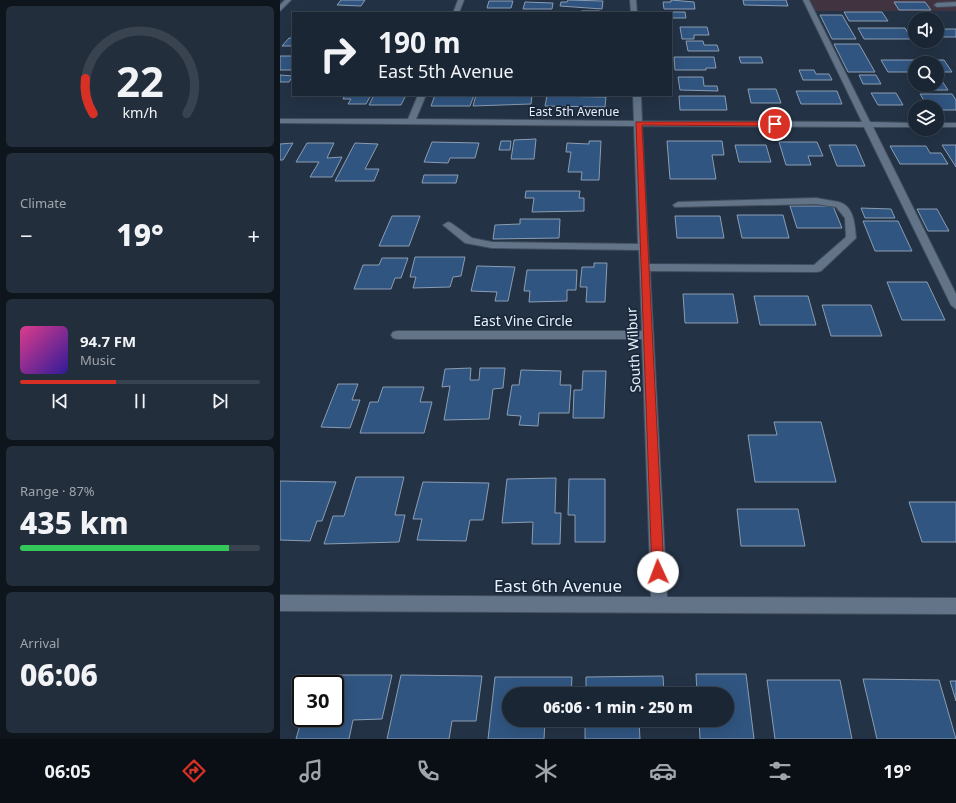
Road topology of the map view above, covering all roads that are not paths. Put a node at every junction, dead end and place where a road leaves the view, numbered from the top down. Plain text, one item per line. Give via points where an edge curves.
1 (288, 0) edge
2 (461, 0) edge
3 (633, 0) edge
4 (806, 0) edge
5 (956, 4) edge
6 (937, 5) dead end
7 (280, 9) edge
8 (456, 12) edge
9 (634, 12) edge
10 (422, 96) edge
11 (637, 96) edge
12 (280, 121) edge
13 (411, 122) junction
14 (638, 123) junction
15 (867, 124) junction
16 (908, 124) edge
17 (944, 125) edge
18 (956, 125) edge
19 (678, 204) dead end
20 (448, 225) dead end
21 (644, 247) junction
22 (645, 267) junction
23 (956, 305) edge
24 (397, 335) dead end
25 (648, 335) junction
26 (280, 603) edge
27 (659, 604) junction
28 (956, 606) edge

1 - 7 street
2 - 8 street
3 - 9 street
4 - 15 street
5 - 6 street
10 - 13 street
11 - 14 street, South Wilbur
12 - 13 street, East 5th Avenue
13 - 14 street, East 5th Avenue
14 - 15 street, East 5th Avenue
14 - 21 street, South Wilbur
15 - 16 street, East 5th Avenue
15 - 23 street
17 - 18 street
19 - 22 street via 816,201 839,204 850,218 851,238 817,269
20 - 21 street via 469,241 492,245 581,244
21 - 22 street, South Wilbur
22 - 25 street, South Wilbur
24 - 25 street, East Vine Circle
25 - 27 street, South Wilbur
26 - 27 street, East 6th Avenue
27 - 28 street, East 6th Avenue

